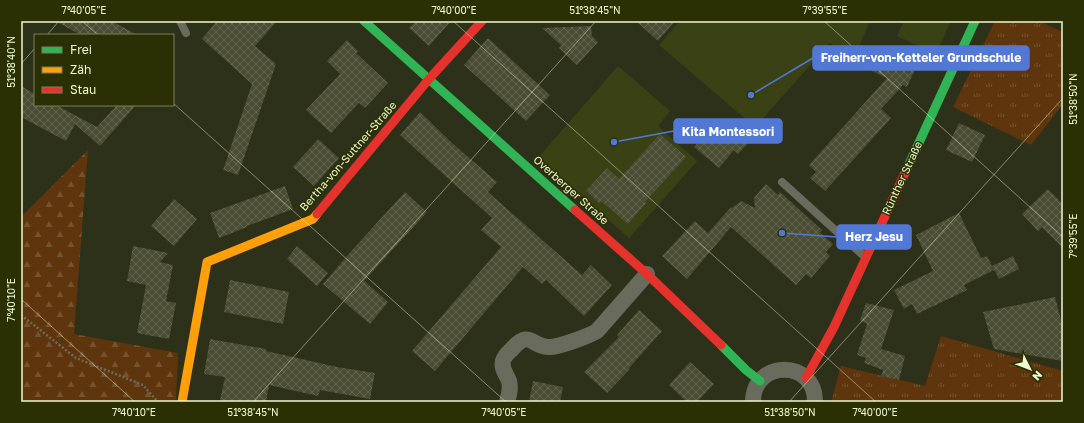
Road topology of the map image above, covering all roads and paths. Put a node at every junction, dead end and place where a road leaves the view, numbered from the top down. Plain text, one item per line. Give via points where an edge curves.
1 (180, 21) edge
2 (364, 21) edge
3 (482, 21) edge
4 (975, 21) edge
5 (186, 33) dead end
6 (429, 79) junction
7 (782, 182) dead end
8 (866, 258) junction
9 (647, 274) junction
10 (21, 316) edge
11 (806, 378) junction
12 (760, 381) junction
13 (158, 402) edge
14 (182, 402) edge
15 (508, 402) edge
16 (753, 402) edge
17 (815, 402) edge

1 - 5 lane
2 - 6 street, Overberger Straße
3 - 6 street
4 - 8 street, Rünther Straße
6 - 9 street, Overberger Straße
6 - 14 street, Bertha-von-Suttner-Straße via 313,219 207,262
7 - 8 lane
8 - 11 street, Rünther Straße via 834,327
9 - 12 street, Overberger Straße
9 - 15 street via 597,331 551,348 527,339 520,340 503,359 502,366 510,382
10 - 13 path via 76,358 143,385
11 - 12 street via 795,371 782,369 770,373
11 - 17 street via 815,393
12 - 16 street via 754,391

